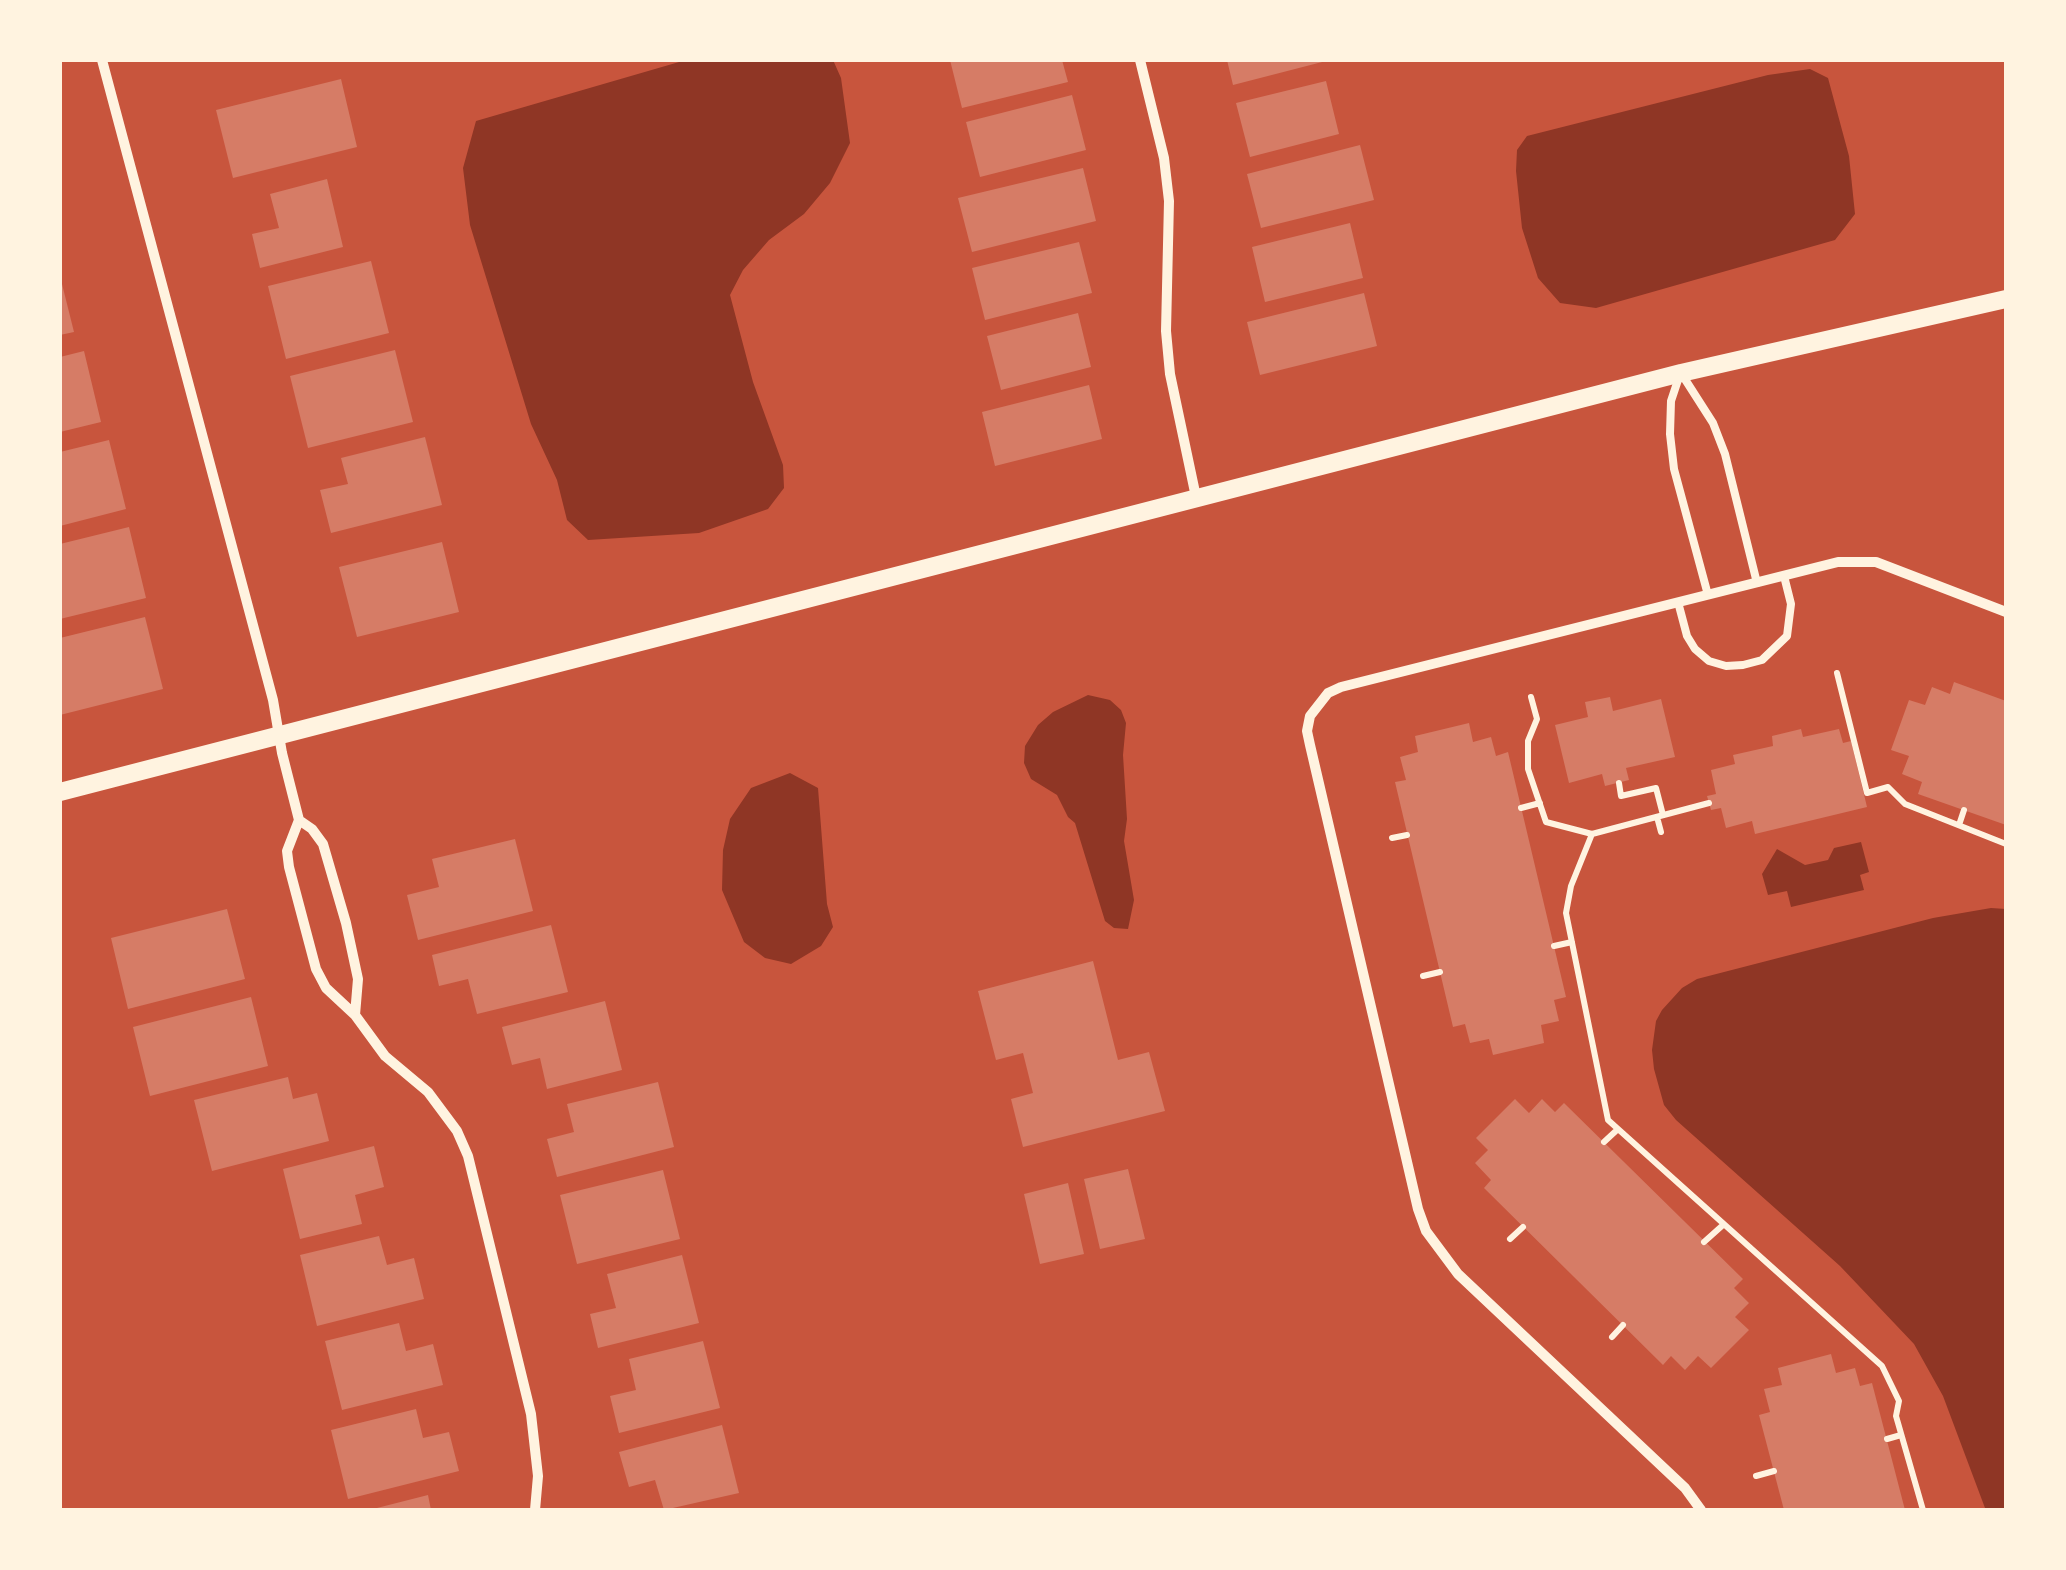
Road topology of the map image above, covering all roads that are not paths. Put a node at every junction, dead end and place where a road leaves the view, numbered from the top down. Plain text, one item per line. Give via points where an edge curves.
1 (102, 60) edge
2 (1140, 60) edge
3 (2006, 299) edge
4 (1681, 372) junction
5 (1196, 497) junction
6 (1784, 576) junction
7 (1757, 583) junction
8 (1708, 595) junction
9 (1678, 602) junction
10 (2006, 612) edge
11 (279, 733) junction
12 (60, 792) edge
13 (299, 820) junction
14 (355, 1015) junction
15 (535, 1510) edge
16 (1701, 1510) edge

1 - 11 street
2 - 5 street via 1164,158 1170,374
3 - 4 street
4 - 5 street
4 - 7 lane via 1725,454
4 - 8 lane via 1672,401 1674,468
5 - 11 street
6 - 7 street
6 - 9 lane via 1792,604 1787,636 1762,660 1743,665 1708,661 1695,649
6 - 10 street via 1838,562 1876,562
7 - 8 street
8 - 9 street
9 - 16 street via 1341,687 1317,703 1307,731 1426,1231 1458,1274
11 - 12 street
11 - 13 street
13 - 14 street via 322,844 332,873 356,960
13 - 14 street via 287,851 316,969
14 - 15 street via 385,1056 443,1110 468,1156 534,1429

